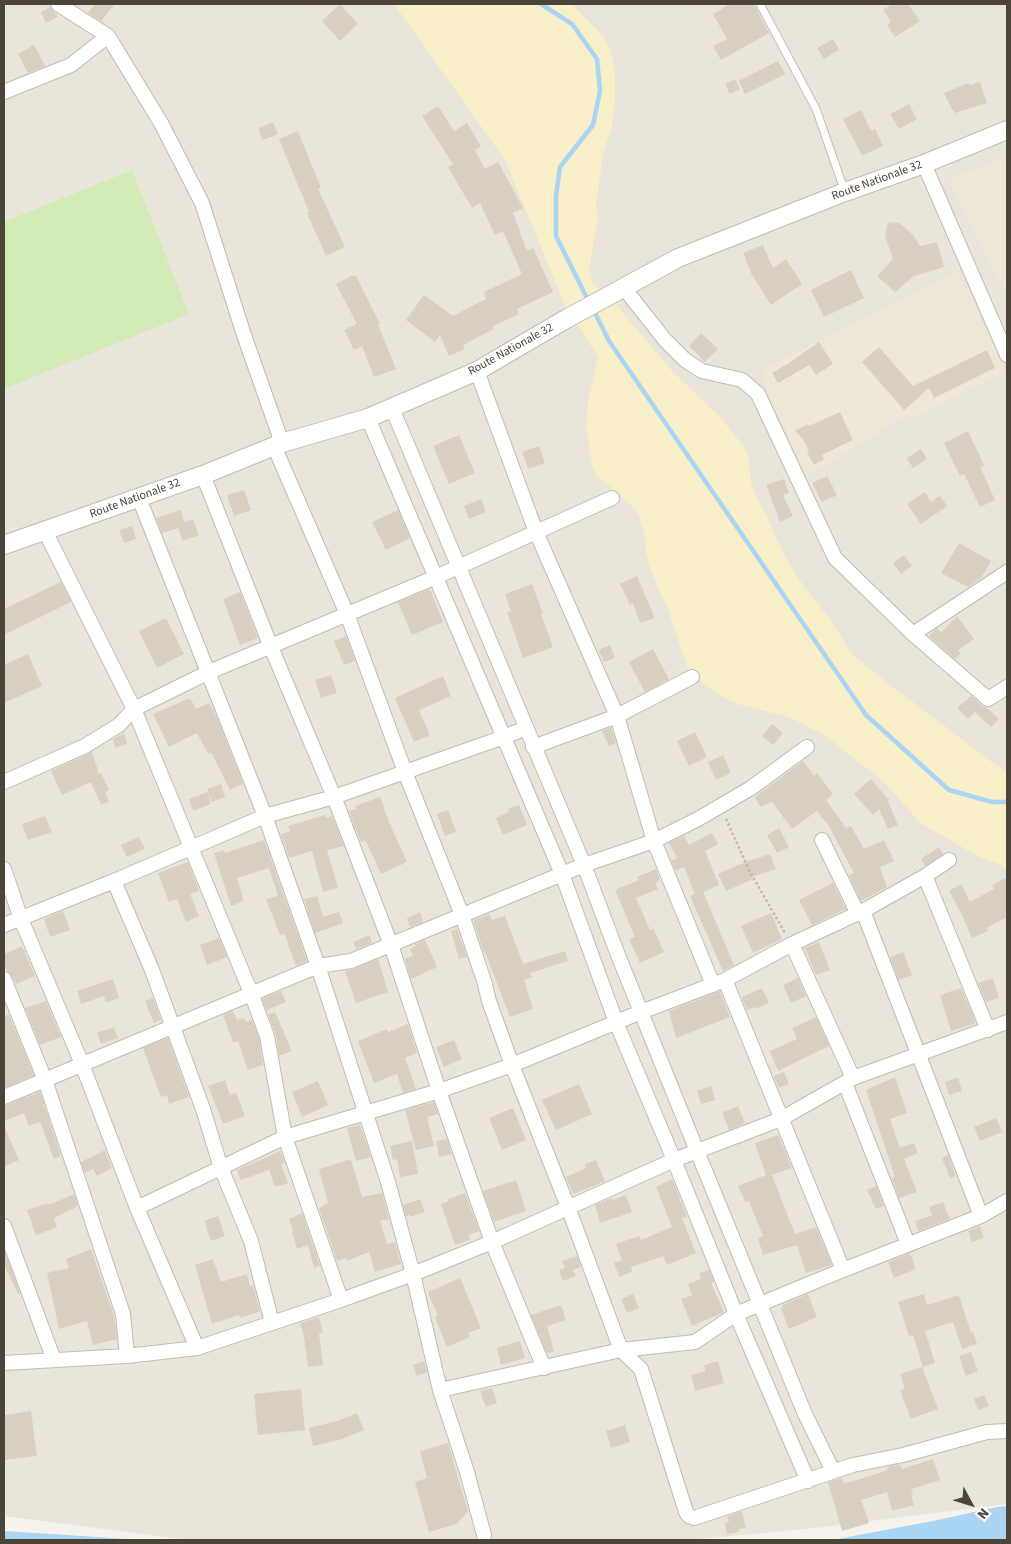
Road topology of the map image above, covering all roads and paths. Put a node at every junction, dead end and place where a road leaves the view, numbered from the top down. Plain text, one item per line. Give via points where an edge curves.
1 (58, 4) edge
2 (760, 4) edge
3 (108, 36) junction
4 (4, 92) edge
5 (1007, 130) edge
6 (924, 164) junction
7 (845, 192) junction
8 (624, 288) junction
9 (1007, 355) edge
10 (478, 370) junction
11 (392, 408) junction
12 (368, 418) junction
13 (278, 444) junction
14 (203, 475) junction
15 (139, 498) junction
16 (612, 498) dead end
17 (45, 531) junction
18 (536, 532) junction
19 (4, 546) edge
20 (458, 566) junction
21 (1007, 572) edge
22 (436, 577) junction
23 (347, 614) junction
24 (913, 634) junction
25 (271, 647) junction
26 (209, 672) junction
27 (692, 677) dead end
28 (1007, 686) edge
29 (134, 709) junction
30 (617, 716) junction
31 (526, 728) junction
32 (504, 737) junction
33 (534, 746) junction
34 (807, 747) dead end
35 (405, 772) junction
36 (4, 782) edge
37 (334, 797) junction
38 (720, 806) junction
39 (264, 816) junction
40 (822, 840) dead end
41 (654, 841) junction
42 (192, 848) junction
43 (949, 860) dead end
44 (584, 865) junction
45 (4, 868) edge
46 (562, 874) junction
47 (925, 876) junction
48 (114, 881) junction
49 (861, 912) junction
50 (462, 915) junction
51 (21, 919) junction
52 (4, 924) edge
53 (792, 944) junction
54 (391, 945) junction
55 (318, 966) junction
56 (4, 979) edge
57 (719, 982) junction
58 (251, 993) junction
59 (641, 1012) junction
60 (616, 1022) junction
61 (1007, 1022) edge
62 (172, 1027) junction
63 (988, 1030) junction
64 (919, 1055) junction
65 (82, 1064) junction
66 (512, 1065) junction
67 (45, 1080) junction
68 (849, 1081) junction
69 (439, 1091) junction
70 (4, 1097) edge
71 (365, 1112) junction
72 (782, 1119) junction
73 (285, 1137) junction
74 (697, 1151) junction
75 (674, 1160) junction
76 (221, 1168) junction
77 (1007, 1201) edge
78 (568, 1207) junction
79 (137, 1208) junction
80 (981, 1216) junction
81 (4, 1226) edge
82 (492, 1242) junction
83 (908, 1244) junction
84 (844, 1270) junction
85 (413, 1274) junction
86 (341, 1300) junction
87 (760, 1304) junction
88 (736, 1314) junction
89 (272, 1322) junction
90 (197, 1348) junction
91 (621, 1350) junction
92 (127, 1356) junction
93 (54, 1360) junction
94 (4, 1363) edge
95 (544, 1368) junction
96 (440, 1390) junction
97 (805, 1414) junction
98 (783, 1423) junction
99 (1007, 1431) edge
100 (833, 1471) junction
101 (808, 1481) junction
102 (484, 1535) dead end

1 - 3 street
2 - 7 lane via 816,109
3 - 4 street via 71,65
3 - 13 street via 161,124 202,203
5 - 6 street, Route Nationale 32
6 - 7 street, Route Nationale 32
6 - 9 street
7 - 8 street, Route Nationale 32 via 678,258
8 - 10 street, Route Nationale 32
8 - 24 street via 664,340 685,360 702,371 742,380 758,394 835,558
10 - 11 street, Route Nationale 32
10 - 18 street
11 - 12 street, Route Nationale 32
11 - 20 street
12 - 13 street, Route Nationale 32
12 - 22 street
13 - 14 street, Route Nationale 32
13 - 23 street
14 - 15 street, Route Nationale 32
14 - 25 street
15 - 17 street, Route Nationale 32
15 - 26 street
16 - 18 street
17 - 19 street, Route Nationale 32
17 - 29 street
18 - 20 street
18 - 30 street
20 - 22 street
20 - 31 street
21 - 24 street
22 - 23 street
22 - 32 street
23 - 25 street
23 - 35 street
24 - 28 street via 988,699
25 - 26 street
25 - 37 street
26 - 29 street
26 - 39 street
27 - 30 street
29 - 36 street via 119,725 85,746
29 - 42 street
30 - 33 street
30 - 41 street
31 - 32 street
31 - 33 street
32 - 35 street
32 - 46 street
33 - 44 street
34 - 38 street via 751,788
35 - 37 street
35 - 50 street
37 - 39 street
37 - 54 street
38 - 41 street
38 - 53 path via 749,870
39 - 42 street
39 - 55 street
40 - 49 street
41 - 44 street
41 - 57 street
42 - 48 street
42 - 58 street
43 - 47 street
44 - 46 street
44 - 59 street
45 - 51 street
46 - 50 street
46 - 60 street
47 - 49 street
47 - 63 street
48 - 51 street
48 - 62 street
49 - 53 street
49 - 64 street
50 - 54 street
50 - 66 street
51 - 52 street
51 - 65 street
53 - 57 street
53 - 68 street
54 - 55 street via 351,961
54 - 69 street
55 - 58 street
55 - 71 street
56 - 67 street
57 - 59 street
57 - 72 street
58 - 62 street
58 - 73 street via 267,1036
59 - 60 street
59 - 74 street
60 - 66 street
60 - 75 street
61 - 63 street
62 - 65 street
62 - 76 street
63 - 64 street
64 - 68 street
64 - 80 street
65 - 67 street
65 - 79 street
66 - 69 street
66 - 78 street
67 - 70 street
67 - 92 street via 123,1314
68 - 72 street
68 - 83 street
69 - 71 street
69 - 82 street
71 - 73 street
71 - 85 street
72 - 74 street
72 - 84 street
73 - 76 street
73 - 86 street
74 - 75 street
74 - 87 street
75 - 78 street
75 - 88 street
76 - 79 street
76 - 89 street via 251,1241
77 - 80 street
78 - 82 street
78 - 91 street
79 - 90 street
80 - 83 street
81 - 93 street
82 - 85 street
82 - 95 street
83 - 84 street
84 - 87 street
85 - 86 street
85 - 96 street
86 - 89 street
87 - 88 street
87 - 97 street
88 - 91 street via 695,1342
88 - 98 street
89 - 90 street
90 - 92 street
91 - 95 street
91 - 101 street via 641,1370 689,1516 694,1518
92 - 93 street
93 - 94 street
95 - 96 street
96 - 102 street
97 - 98 street
97 - 100 street
98 - 101 street
99 - 100 street via 987,1432
100 - 101 street

